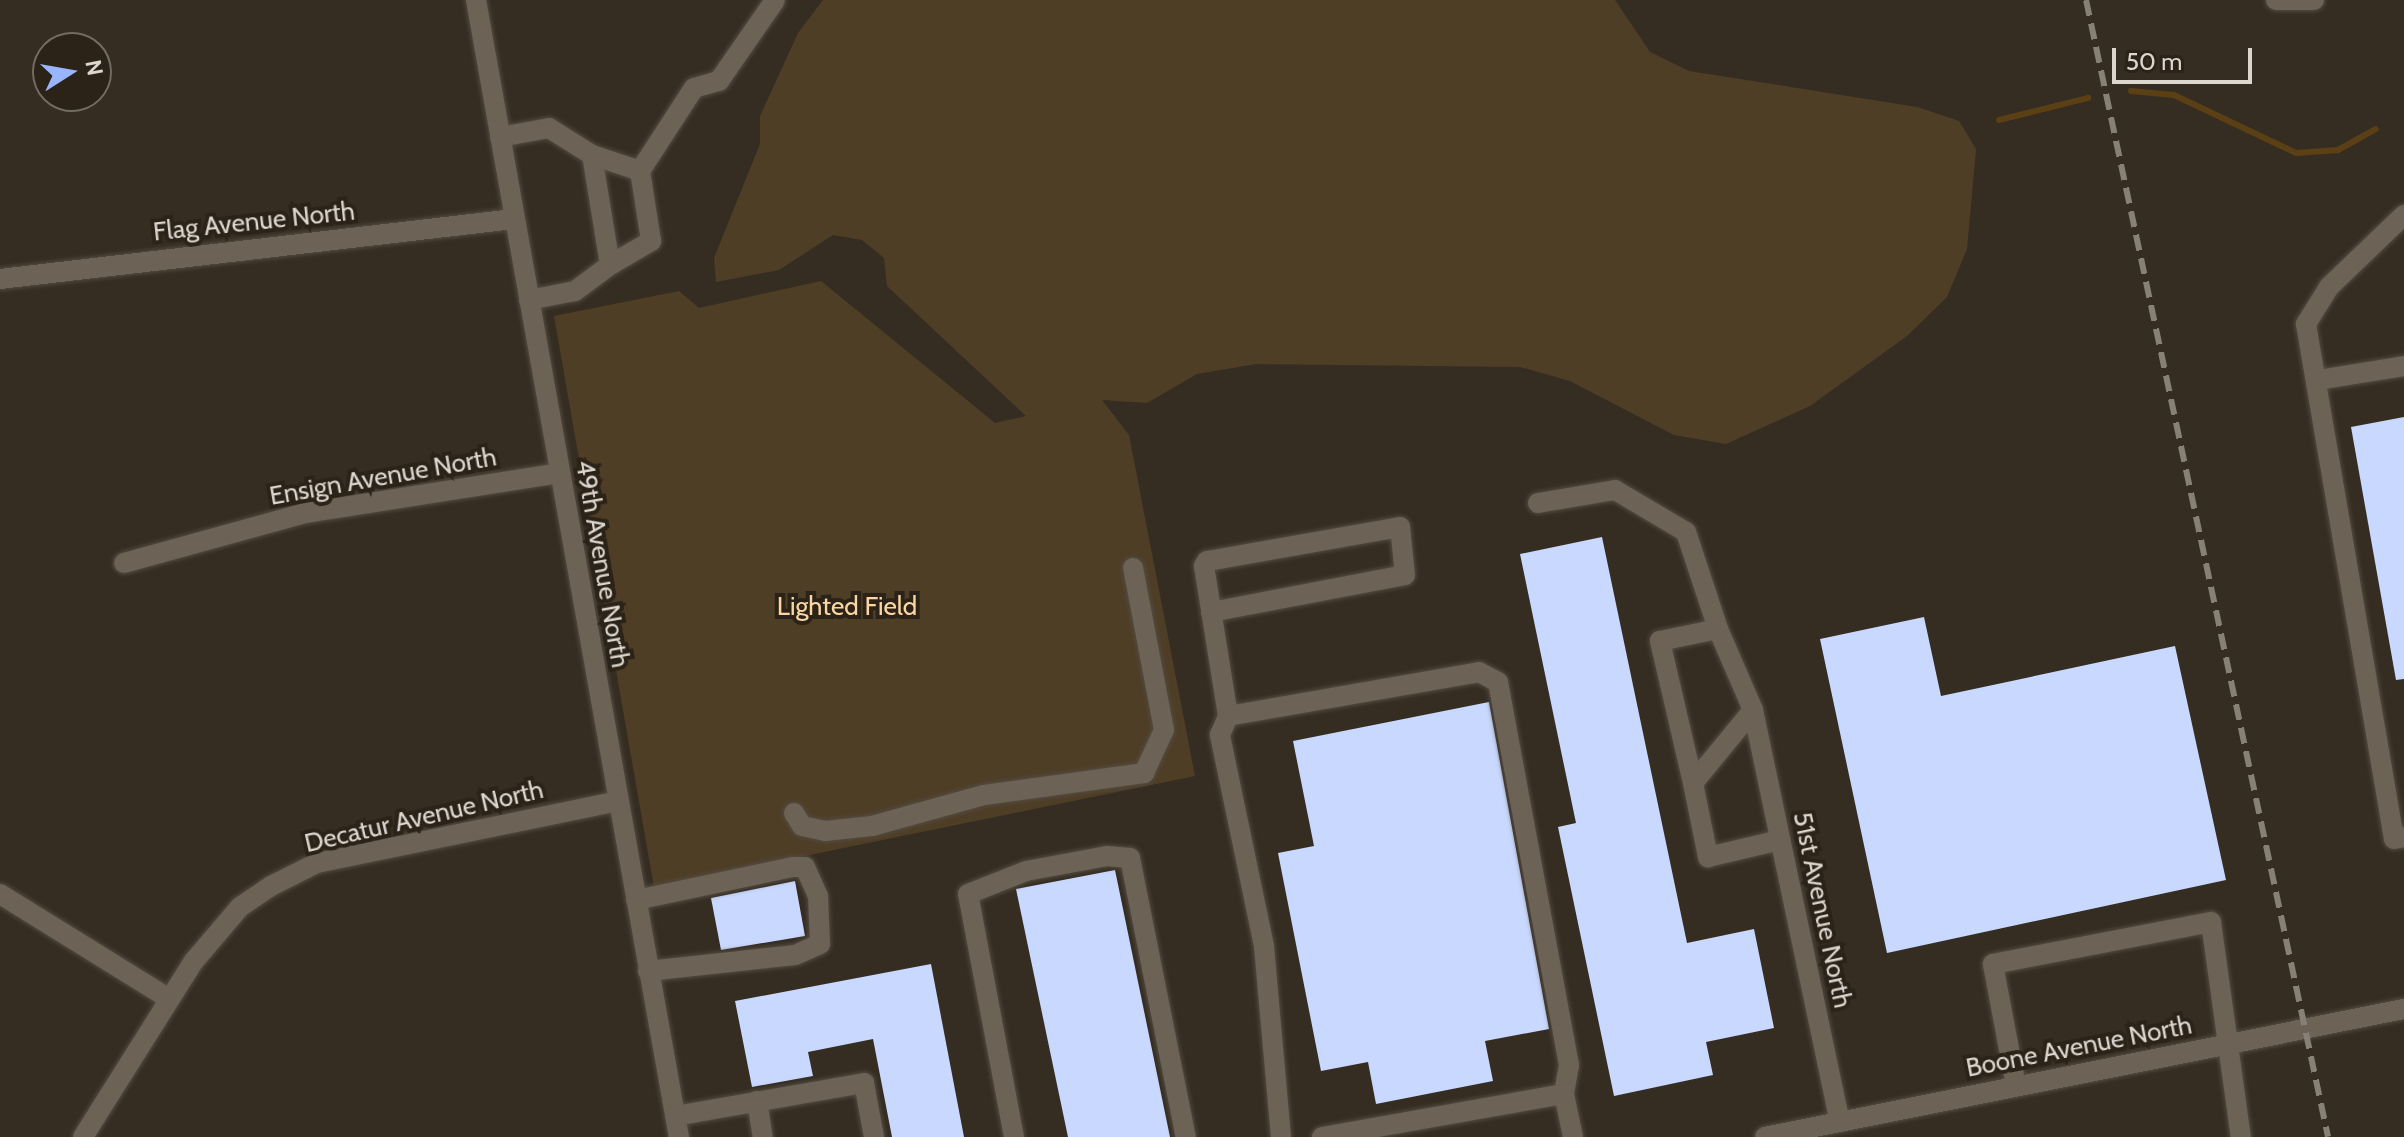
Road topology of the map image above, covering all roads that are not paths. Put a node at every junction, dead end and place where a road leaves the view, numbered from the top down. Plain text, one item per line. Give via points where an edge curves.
1 (476, 0) edge
2 (775, 0) edge
3 (2276, 0) edge
4 (2314, 0) edge
5 (500, 137) junction
6 (592, 155) junction
7 (640, 171) junction
8 (2404, 215) edge
9 (514, 219) junction
10 (610, 265) junction
11 (0, 279) edge
12 (529, 300) junction
13 (2404, 366) edge
14 (2318, 380) junction
15 (559, 473) junction
16 (1538, 503) dead end
17 (124, 563) dead end
18 (1133, 568) dead end
19 (1211, 612) junction
20 (1718, 629) junction
21 (1753, 710) junction
22 (1228, 716) junction
23 (1693, 783) junction
24 (619, 801) junction
25 (794, 813) dead end
26 (2404, 837) edge
27 (1780, 840) junction
28 (0, 894) edge
29 (636, 900) junction
30 (648, 971) junction
31 (168, 998) junction
32 (2404, 1009) edge
33 (2225, 1045) junction
34 (2016, 1086) junction
35 (1564, 1094) junction
36 (757, 1101) junction
37 (675, 1116) junction
38 (1854, 1125) edge
39 (1776, 1136) edge
40 (83, 1137) edge
41 (679, 1137) edge
42 (763, 1137) edge
43 (874, 1137) edge
44 (1014, 1137) edge
45 (1186, 1137) edge
46 (1281, 1137) edge
47 (1322, 1137) edge
48 (1573, 1137) edge
49 (2241, 1137) edge

1 - 5 street, 49th Avenue North
2 - 7 street via 719,81 694,88
3 - 4 street
5 - 6 street via 549,128
5 - 9 street, 49th Avenue North
6 - 7 street
6 - 10 street
7 - 10 street via 651,241
8 - 14 street via 2329,287 2306,324
9 - 11 street, Flag Avenue North
9 - 12 street, 49th Avenue North
10 - 12 street via 575,291
12 - 15 street, 49th Avenue North
13 - 14 street
14 - 26 street via 2394,839
15 - 17 street, Ensign Avenue North via 305,513
15 - 24 street, 49th Avenue North
16 - 20 street, 51st Avenue North via 1615,490 1686,532
18 - 25 street via 1164,730 1144,773 984,795 856,828 802,826
19 - 19 street via 1207,561 1400,527 1405,575
19 - 22 street
20 - 21 street, 51st Avenue North
20 - 23 street via 1660,641
21 - 23 street
21 - 27 street, 51st Avenue North
22 - 35 street via 1479,672 1498,682 1569,1065
22 - 46 street via 1220,735 1264,946
23 - 27 street via 1708,857
24 - 29 street, 49th Avenue North
24 - 31 street, Decatur Avenue North via 317,863 240,907
27 - 38 street, 51st Avenue North
28 - 31 street
29 - 30 street, 49th Avenue North
29 - 30 street via 792,867 805,867 818,896 820,944 795,955
30 - 37 street, 49th Avenue North
31 - 40 street, Decatur Avenue North
32 - 33 street, Boone Avenue North
33 - 34 street, Boone Avenue North
33 - 34 street via 2211,922 1993,964
33 - 49 street
34 - 38 street, Boone Avenue North
35 - 47 street
35 - 48 street
36 - 37 street
36 - 42 street
36 - 43 street via 864,1083
37 - 41 street, 49th Avenue North
38 - 39 street, Boone Avenue North
44 - 45 street via 968,894 1026,871 1107,856 1130,858

